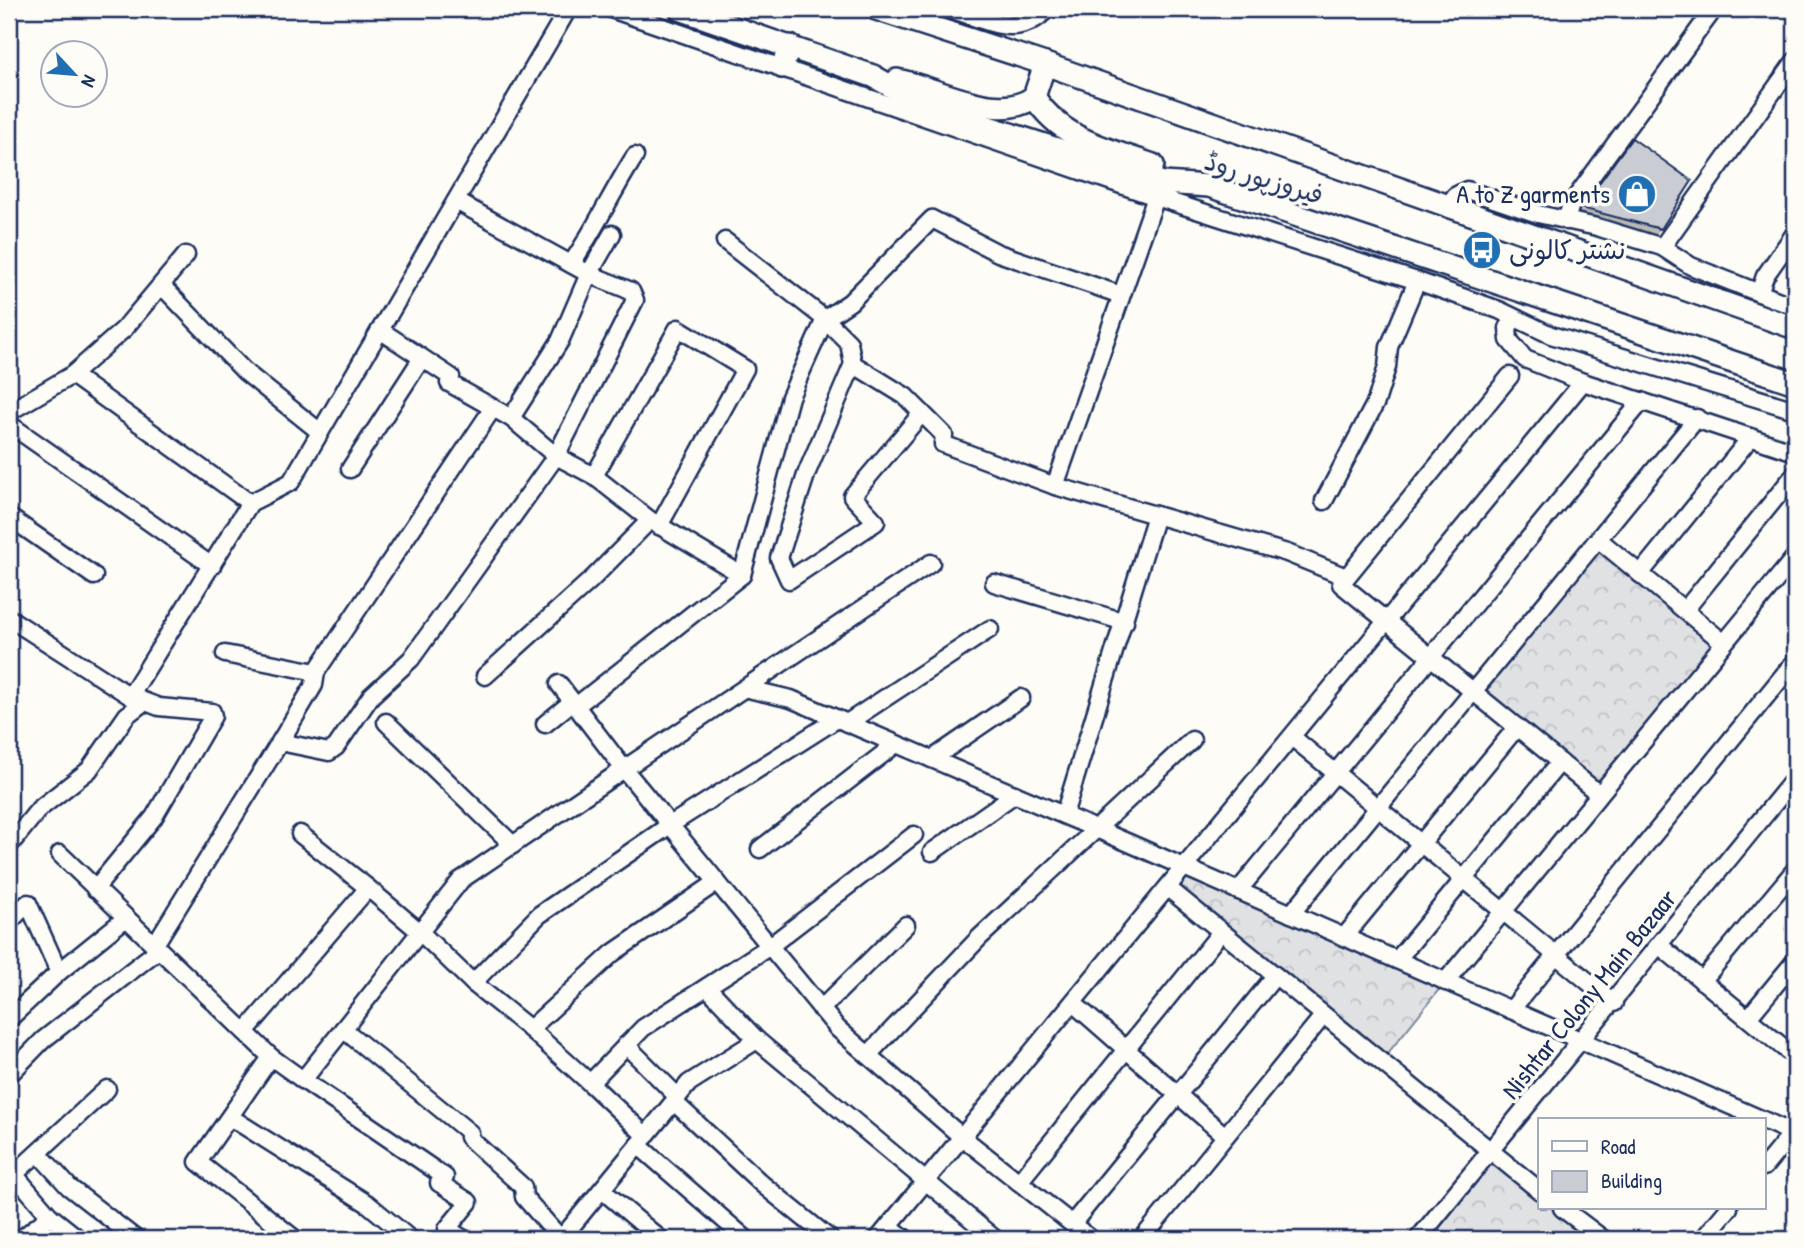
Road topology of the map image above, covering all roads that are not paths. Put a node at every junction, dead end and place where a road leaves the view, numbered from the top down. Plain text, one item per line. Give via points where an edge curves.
1 (568, 9) edge
2 (611, 9) edge
3 (680, 9) edge
4 (876, 9) edge
5 (949, 9) edge
6 (1047, 9) edge
7 (1714, 9) edge
8 (941, 30) junction
9 (790, 46) junction
10 (1795, 61) edge
11 (1045, 64) junction
12 (782, 67) junction
13 (873, 76) junction
14 (1034, 97) junction
15 (635, 156) dead end
16 (1209, 186) junction
17 (1156, 197) junction
18 (456, 201) junction
19 (1449, 205) junction
20 (1566, 221) junction
21 (1795, 233) edge
22 (612, 234) dead end
23 (1348, 234) junction
24 (725, 241) dead end
25 (1662, 247) junction
26 (186, 256) dead end
27 (1342, 257) junction
28 (571, 264) junction
29 (589, 274) junction
30 (1416, 281) junction
31 (162, 286) junction
32 (1759, 293) junction
33 (1121, 295) junction
34 (1795, 307) edge
35 (825, 319) junction
36 (1513, 319) junction
37 (1795, 328) edge
38 (380, 330) junction
39 (422, 358) junction
40 (853, 364) junction
41 (72, 374) junction
42 (1510, 376) dead end
43 (1583, 382) junction
44 (1795, 383) edge
45 (1642, 401) junction
46 (493, 408) junction
47 (1795, 410) edge
48 (9, 412) edge
49 (922, 412) junction
50 (511, 418) junction
51 (1697, 418) junction
52 (9, 424) edge
53 (320, 432) junction
54 (1751, 437) junction
55 (1795, 452) edge
56 (556, 456) junction
57 (350, 469) dead end
58 (1795, 474) edge
59 (594, 476) junction
60 (1055, 486) junction
61 (1324, 501) dead end
62 (250, 503) junction
63 (1156, 515) junction
64 (9, 517) edge
65 (654, 523) junction
66 (1598, 539) junction
67 (1795, 556) edge
68 (931, 563) dead end
69 (212, 566) junction
70 (1640, 573) junction
71 (742, 575) junction
72 (94, 576) dead end
73 (1346, 577) junction
74 (994, 583) dead end
75 (1685, 610) junction
76 (9, 619) edge
77 (1387, 619) junction
78 (1125, 622) junction
79 (989, 629) dead end
80 (1724, 643) junction
81 (225, 654) dead end
82 (1431, 655) junction
83 (1795, 661) edge
84 (316, 673) junction
85 (485, 676) dead end
86 (559, 684) dead end
87 (748, 689) junction
88 (1475, 693) junction
89 (1021, 698) dead end
90 (137, 699) junction
91 (574, 704) junction
92 (842, 721) junction
93 (386, 722) dead end
94 (545, 724) dead end
95 (1517, 727) junction
96 (1292, 737) junction
97 (1192, 740) dead end
98 (281, 742) junction
99 (896, 744) junction
100 (932, 759) junction
101 (1560, 762) junction
102 (624, 769) junction
103 (1335, 772) junction
104 (1795, 778) edge
105 (1015, 794) junction
106 (1600, 794) junction
107 (1378, 807) junction
108 (1064, 815) junction
109 (670, 825) junction
110 (1095, 828) junction
111 (300, 834) dead end
112 (914, 835) dead end
113 (1420, 844) junction
114 (513, 845) junction
115 (9, 846) edge
116 (760, 849) dead end
117 (932, 852) dead end
118 (60, 854) dead end
119 (1185, 867) junction
120 (1795, 870) edge
121 (1464, 879) junction
122 (717, 882) junction
123 (95, 888) junction
124 (368, 888) junction
125 (1168, 888) junction
126 (1238, 891) junction
127 (1503, 912) junction
128 (1291, 914) junction
129 (126, 918) junction
130 (9, 922) edge
131 (905, 925) dead end
132 (420, 932) junction
133 (1222, 932) junction
134 (1344, 937) junction
135 (770, 946) junction
136 (1660, 946) junction
137 (156, 948) junction
138 (1555, 954) junction
139 (1397, 960) junction
140 (1795, 961) edge
141 (59, 972) junction
142 (1275, 976) junction
143 (1702, 981) junction
144 (1446, 982) junction
145 (473, 983) junction
146 (707, 987) junction
147 (1073, 1003) junction
148 (1614, 1003) junction
149 (821, 1009) junction
150 (1511, 1010) junction
151 (1323, 1016) junction
152 (1748, 1018) junction
153 (9, 1019) edge
154 (343, 1029) junction
155 (530, 1029) junction
156 (245, 1032) junction
157 (757, 1040) junction
158 (1582, 1042) junction
159 (626, 1045) junction
160 (1126, 1049) junction
161 (1793, 1051) edge
162 (868, 1055) junction
163 (271, 1057) junction
164 (9, 1075) edge
165 (303, 1080) junction
166 (590, 1083) junction
167 (107, 1089) dead end
168 (1176, 1096) junction
169 (676, 1099) junction
170 (230, 1117) junction
171 (1759, 1118) edge
172 (1766, 1121) edge
173 (1794, 1133) edge
174 (1225, 1136) junction
175 (962, 1137) junction
176 (642, 1140) junction
177 (38, 1153) junction
178 (1490, 1153) junction
179 (1766, 1165) edge
180 (11, 1176) edge
181 (925, 1182) junction
182 (1019, 1182) junction
183 (1538, 1189) edge
184 (602, 1190) junction
185 (1565, 1210) edge
186 (1728, 1210) edge
187 (51, 1216) junction
188 (1072, 1224) junction
189 (889, 1226) junction
190 (21, 1239) edge
191 (79, 1239) edge
192 (136, 1239) edge
193 (295, 1239) edge
194 (410, 1239) edge
195 (464, 1239) edge
196 (660, 1239) edge
197 (746, 1239) edge
198 (830, 1239) edge
199 (878, 1239) edge
200 (906, 1239) edge
201 (995, 1239) edge
202 (1091, 1239) edge
203 (1142, 1239) edge
204 (1418, 1239) edge
205 (1603, 1239) edge
206 (1703, 1239) edge

1 - 18 street
2 - 12 street
3 - 9 main road, فیروزپور روڈ
4 - 8 main road, فیروزپور روڈ
5 - 6 street via 1011,28 1030,24
5 - 8 street
7 - 20 street via 1571,204
8 - 11 main road, فیروزپور روڈ
9 - 12 main road
9 - 13 main road, فیروزپور روڈ
10 - 25 street
11 - 14 main road
11 - 19 main road, فیروزپور روڈ
12 - 17 street
13 - 14 main road via 1002,109 1023,106
13 - 16 main road, فیروزپور روڈ via 908,96 982,125 1163,183
14 - 16 main road via 1053,122 1072,136
15 - 28 street
16 - 23 main road, فیروزپور روڈ
17 - 27 street
17 - 33 street
18 - 28 street
18 - 38 street
19 - 20 street via 1467,190
19 - 37 main road, فیروزپور روڈ
20 - 25 street
21 - 32 street via 1765,276
22 - 29 street
23 - 27 street
23 - 44 main road, فیروزپور روڈ
24 - 35 street
25 - 32 street via 1691,266
26 - 31 street
27 - 30 street
28 - 29 street
29 - 50 street via 560,341
29 - 56 street via 631,291 635,300
30 - 36 street via 1500,310
30 - 61 street via 1389,347 1376,402
31 - 41 street via 124,329
31 - 53 street via 244,371
32 - 34 street
33 - 35 street via 998,254 932,219 850,302
33 - 60 street
35 - 40 street via 849,342
35 - 71 street via 790,397
36 - 43 street via 1509,340 1516,351
36 - 47 street via 1575,344
38 - 39 street
38 - 53 street
39 - 46 street via 451,377 449,383
39 - 57 street
40 - 49 street
40 - 49 street via 807,472 779,558 789,580 876,522 852,496
41 - 48 street
41 - 62 street
42 - 73 street
43 - 45 street
43 - 77 street
45 - 51 street
45 - 82 street
46 - 50 street
46 - 84 street
49 - 60 street via 944,435 943,444
50 - 56 street
51 - 54 street
51 - 66 street
52 - 69 street
53 - 62 street via 291,482
54 - 55 street
54 - 70 street
56 - 59 street
56 - 98 street via 411,659 371,696 337,747 329,752
58 - 75 street
59 - 65 street
59 - 65 street via 678,328 745,369
60 - 63 street
62 - 69 street
63 - 73 street via 1287,553
63 - 78 street
64 - 72 street
65 - 71 street
65 - 85 street
66 - 70 street
66 - 88 street
67 - 80 street
68 - 87 street
69 - 90 street
70 - 75 street
71 - 91 street
73 - 77 street via 1341,584
74 - 78 street
75 - 80 street
76 - 90 street
77 - 82 street
77 - 96 street
78 - 108 street
79 - 92 street
80 - 106 street
81 - 84 street
82 - 88 street
82 - 103 street
83 - 138 street
84 - 98 street via 314,685
86 - 91 street
87 - 92 street via 790,699
87 - 102 street
88 - 95 street
88 - 107 street
89 - 100 street
90 - 115 street via 89,770 38,810
90 - 123 street via 159,707 208,710 213,716 154,817
91 - 94 street
91 - 102 street
92 - 99 street
92 - 109 street
93 - 114 street
95 - 101 street
95 - 113 street
96 - 103 street
96 - 119 street
97 - 110 street
98 - 137 street
99 - 100 street
99 - 116 street
100 - 105 street
101 - 106 street
101 - 121 street
102 - 109 street
102 - 114 street
103 - 107 street
103 - 126 street
104 - 136 street, Nishtar Colony Main Bazaar
105 - 108 street
105 - 117 street
106 - 127 street
107 - 113 street
107 - 128 street
108 - 110 street
109 - 122 street
109 - 145 street via 539,915
110 - 119 street
110 - 162 street via 979,938
111 - 124 street
112 - 135 street
113 - 121 street
113 - 134 street
114 - 132 street via 461,880
118 - 123 street
119 - 125 street
119 - 126 street
120 - 143 street
121 - 127 street
121 - 139 street
122 - 135 street
122 - 155 street via 613,953
123 - 129 street
124 - 132 street
124 - 156 street
125 - 133 street
125 - 147 street
126 - 128 street
127 - 138 street
127 - 144 street
128 - 134 street
129 - 137 street
129 - 141 street
130 - 141 street via 28,903
131 - 149 street
132 - 145 street
132 - 154 street
133 - 142 street
133 - 160 street
134 - 139 street
135 - 146 street
135 - 149 street
136 - 143 street
136 - 148 street, Nishtar Colony Main Bazaar
137 - 156 street
137 - 164 street via 43,1040
138 - 148 street
138 - 150 street
139 - 144 street
140 - 152 street
141 - 153 street
142 - 151 street
142 - 168 street
143 - 152 street
144 - 150 street
145 - 155 street
146 - 157 street
146 - 159 street via 643,1028
147 - 160 street
147 - 175 street
148 - 158 street, Nishtar Colony Main Bazaar
149 - 162 street
150 - 158 street
151 - 174 street
151 - 178 street
152 - 161 street
154 - 165 street
154 - 184 street via 470,1133 468,1137 523,1187 524,1198 561,1239
155 - 166 street
156 - 163 street
157 - 169 street via 689,1083
157 - 181 street
158 - 171 street
158 - 178 street, Nishtar Colony Main Bazaar
159 - 166 street
159 - 169 street
160 - 168 street
160 - 182 street
162 - 175 street
163 - 165 street
163 - 170 street
165 - 195 street via 445,1177 439,1183 469,1202 447,1229
166 - 176 street
167 - 177 street
168 - 174 street
168 - 188 street
169 - 176 street
169 - 198 street via 762,1184
170 - 193 street via 198,1162
170 - 194 street via 368,1205
172 - 173 street
173 - 179 street
174 - 203 street
175 - 181 street
175 - 182 street
176 - 184 street
176 - 197 street
177 - 180 street
177 - 192 street via 69,1187
178 - 183 street
178 - 204 street, Nishtar Colony Main Bazaar
180 - 187 street
181 - 189 street
181 - 201 street
182 - 188 street
184 - 196 street
185 - 205 street
186 - 206 street
187 - 190 street
187 - 191 street
188 - 202 street
189 - 199 street
189 - 200 street

